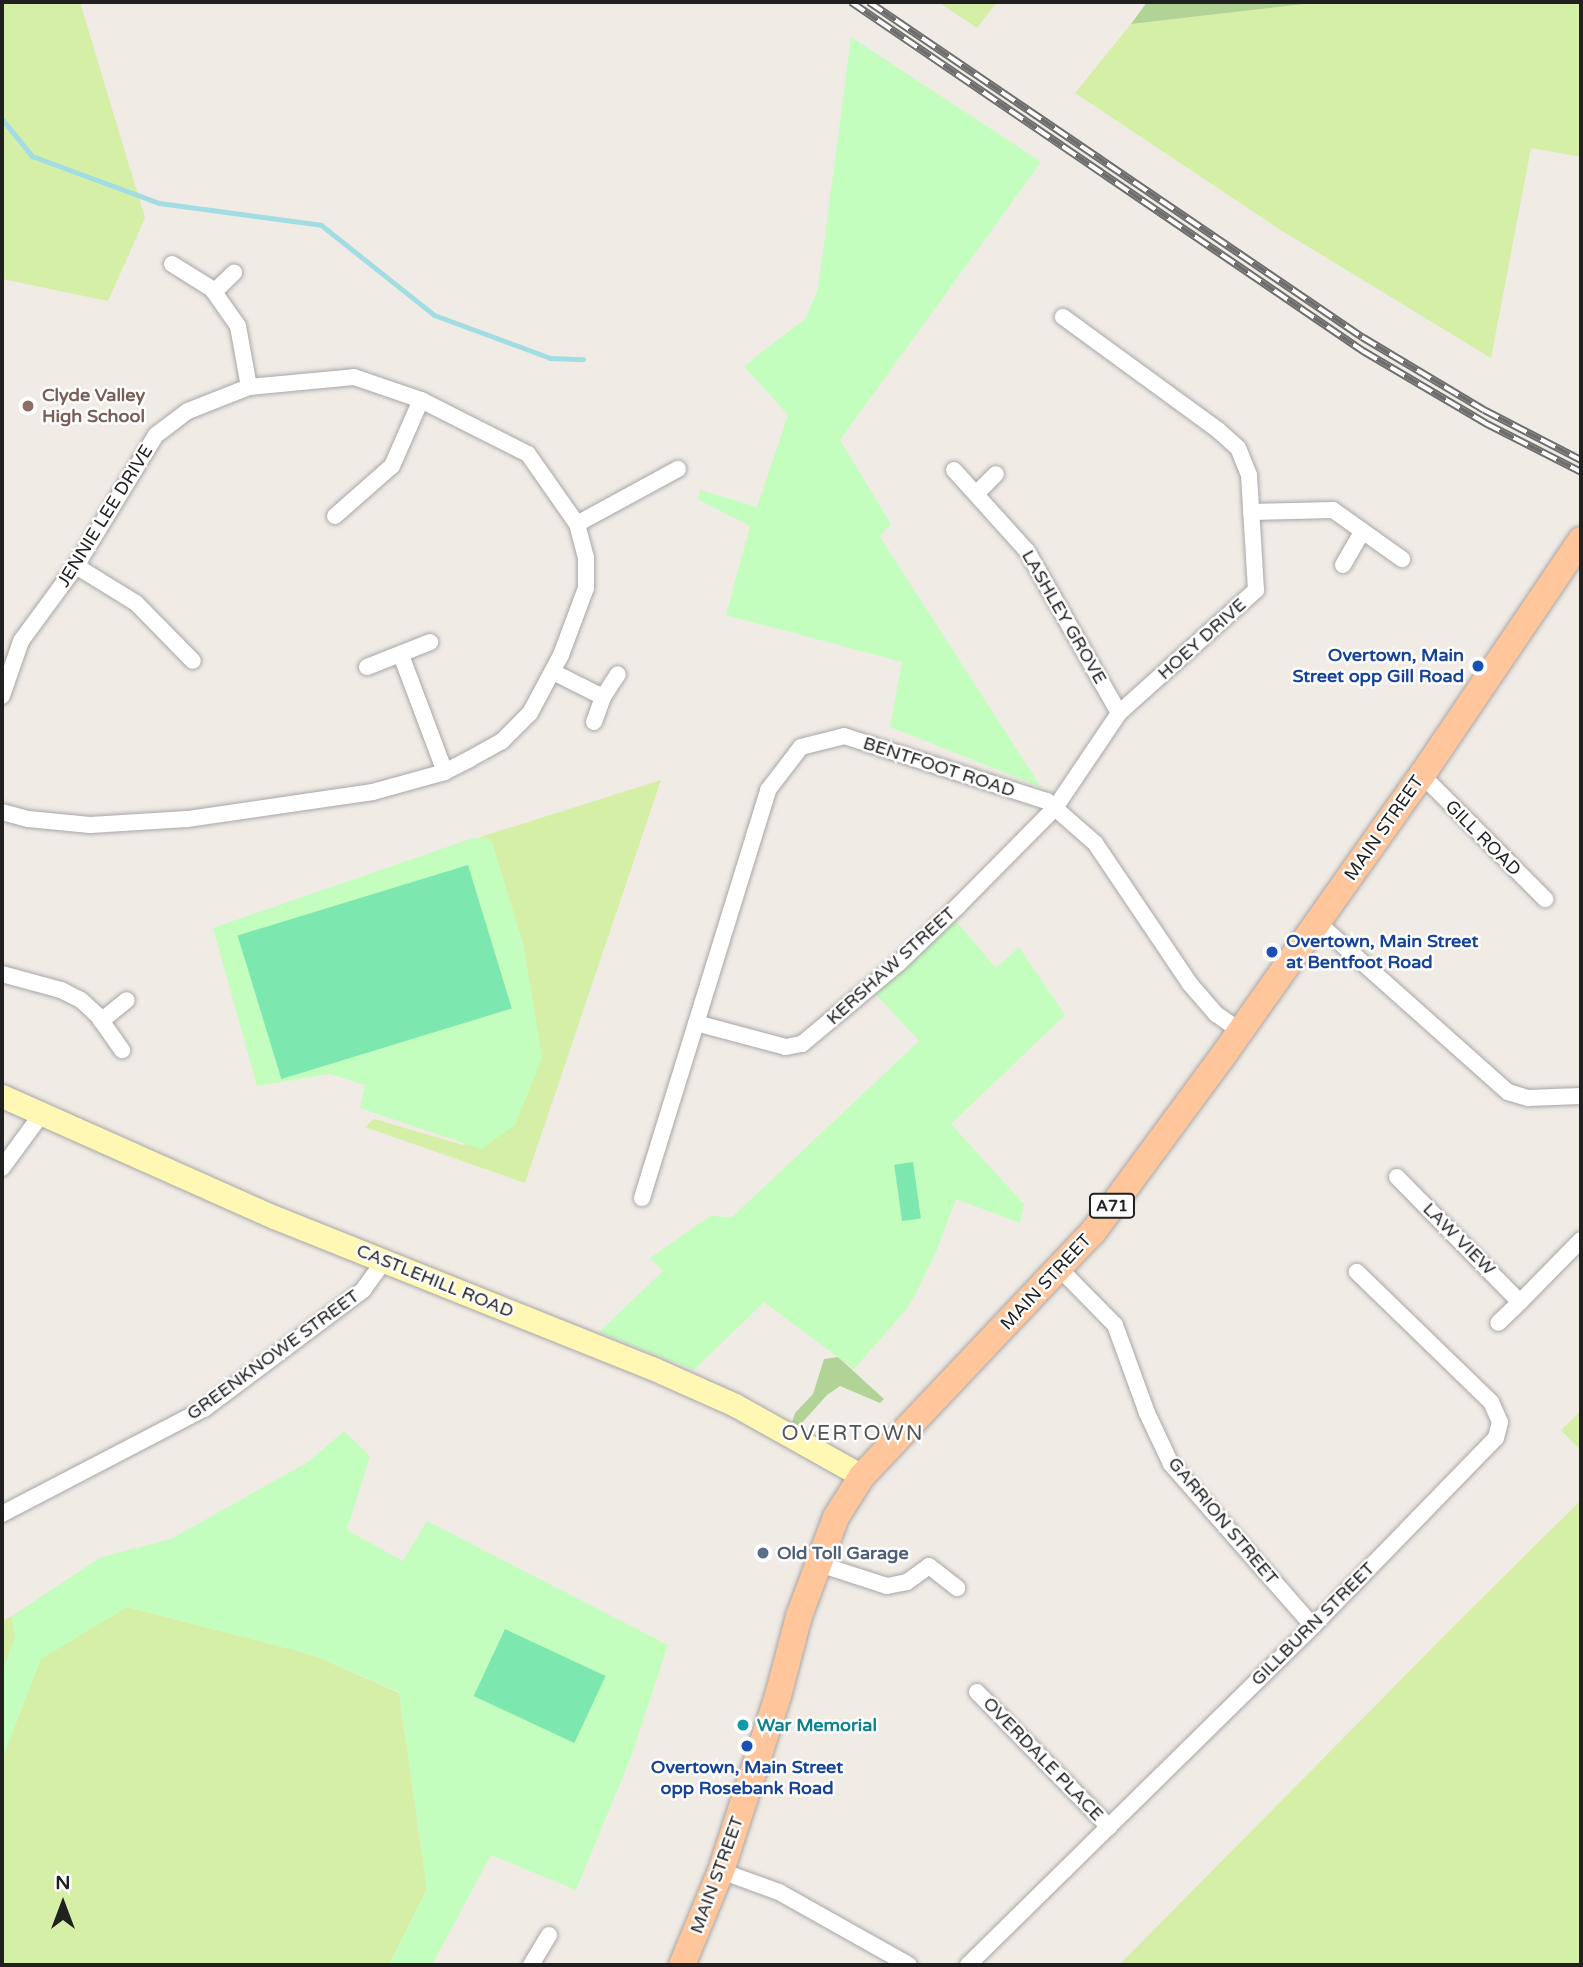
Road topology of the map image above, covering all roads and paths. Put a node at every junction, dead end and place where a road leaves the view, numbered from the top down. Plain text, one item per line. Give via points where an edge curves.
1 (172, 264) dead end
2 (234, 273) dead end
3 (214, 292) junction
4 (1063, 317) dead end
5 (249, 387) junction
6 (421, 400) junction
7 (678, 470) dead end
8 (954, 470) dead end
9 (996, 474) dead end
10 (976, 494) junction
11 (1251, 512) junction
12 (335, 516) dead end
13 (577, 524) junction
14 (1363, 531) junction
15 (1581, 540) edge
16 (1402, 559) dead end
17 (1343, 565) dead end
18 (76, 566) junction
19 (430, 642) dead end
20 (401, 655) junction
21 (194, 661) dead end
22 (367, 667) dead end
23 (553, 672) junction
24 (618, 674) dead end
25 (2, 696) edge
26 (603, 697) junction
27 (1119, 713) junction
28 (594, 722) dead end
29 (444, 772) junction
30 (1422, 775) junction
31 (1055, 808) junction
32 (2, 812) edge
33 (1545, 900) dead end
34 (1317, 922) junction
35 (2, 974) edge
36 (127, 1000) dead end
37 (101, 1020) junction
38 (696, 1024) junction
39 (1240, 1031) junction
40 (122, 1050) dead end
41 (2, 1096) edge
42 (1581, 1096) edge
43 (41, 1115) junction
44 (2, 1168) edge
45 (1397, 1177) dead end
46 (642, 1198) dead end
47 (1581, 1240) edge
48 (384, 1261) junction
49 (1060, 1269) junction
50 (1357, 1272) dead end
51 (1520, 1302) junction
52 (1498, 1323) dead end
53 (862, 1476) junction
54 (2, 1514) edge
55 (819, 1564) junction
56 (957, 1588) dead end
57 (1312, 1626) junction
58 (976, 1692) dead end
59 (1108, 1827) junction
60 (721, 1871) junction
61 (549, 1935) dead end
62 (531, 1965) edge
63 (682, 1965) edge
64 (909, 1965) edge
65 (968, 1965) edge

1 - 3 street
2 - 3 street
3 - 5 street via 238,326
4 - 11 street, HOEY DRIVE via 1238,448 1249,475
5 - 6 street, JENNIE LEE DRIVE via 354,377
5 - 18 street, JENNIE LEE DRIVE via 188,411 156,435
6 - 12 street via 393,466
6 - 13 street, JENNIE LEE DRIVE via 528,454
7 - 13 street
8 - 10 street, LASHLEY GROVE
9 - 10 street
10 - 27 street, LASHLEY GROVE via 1027,551
11 - 14 street via 1333,510
11 - 27 street, HOEY DRIVE via 1256,590
13 - 23 street, JENNIE LEE DRIVE via 586,558 586,588
14 - 16 street
14 - 17 street
15 - 30 main road, MAIN STREET / A71
18 - 21 street via 136,603
18 - 25 street, JENNIE LEE DRIVE via 21,641
19 - 20 street
20 - 22 street
20 - 29 street
23 - 26 street
23 - 29 street, JENNIE LEE DRIVE via 530,713 502,741
24 - 26 street
26 - 28 street
27 - 31 street, HOEY DRIVE
29 - 32 street, JENNIE LEE DRIVE via 373,792 129,825 28,819
30 - 33 street, GILL ROAD
30 - 34 main road, MAIN STREET / A71
31 - 38 street, KERSHAW STREET via 899,963 802,1044 786,1047
31 - 38 street, BENTFOOT ROAD via 844,736 801,747 768,790
31 - 39 street, BENTFOOT ROAD via 1095,843 1190,984 1216,1014
34 - 39 main road, MAIN STREET / A71
34 - 42 street via 1508,1092 1528,1098
35 - 37 street via 61,990 81,1000
36 - 37 street
37 - 40 street
38 - 46 street, BENTFOOT ROAD
39 - 49 main road, MAIN STREET / A71 via 1093,1232
41 - 43 main road, CASTLEHILL ROAD
43 - 44 street
43 - 48 main road, CASTLEHILL ROAD
45 - 51 street, LAW VIEW
47 - 51 street
48 - 53 main road, CASTLEHILL ROAD via 735,1405
48 - 54 street, GREENKNOWE STREET via 363,1290 204,1409
49 - 53 main road, MAIN STREET / A71
49 - 57 street, GARRION STREET via 1115,1325 1171,1464
50 - 57 street, GILLBURN STREET via 1491,1402 1500,1422 1496,1438
51 - 52 street
53 - 55 main road, MAIN STREET / A71 via 836,1517
55 - 56 street via 887,1586 907,1582 929,1566
55 - 60 main road, MAIN STREET / A71
57 - 59 street, GILLBURN STREET
58 - 59 street, OVERDALE PLACE
59 - 65 street, GILLBURN STREET
60 - 63 main road, MAIN STREET / A71
60 - 64 street via 779,1892
61 - 62 street

